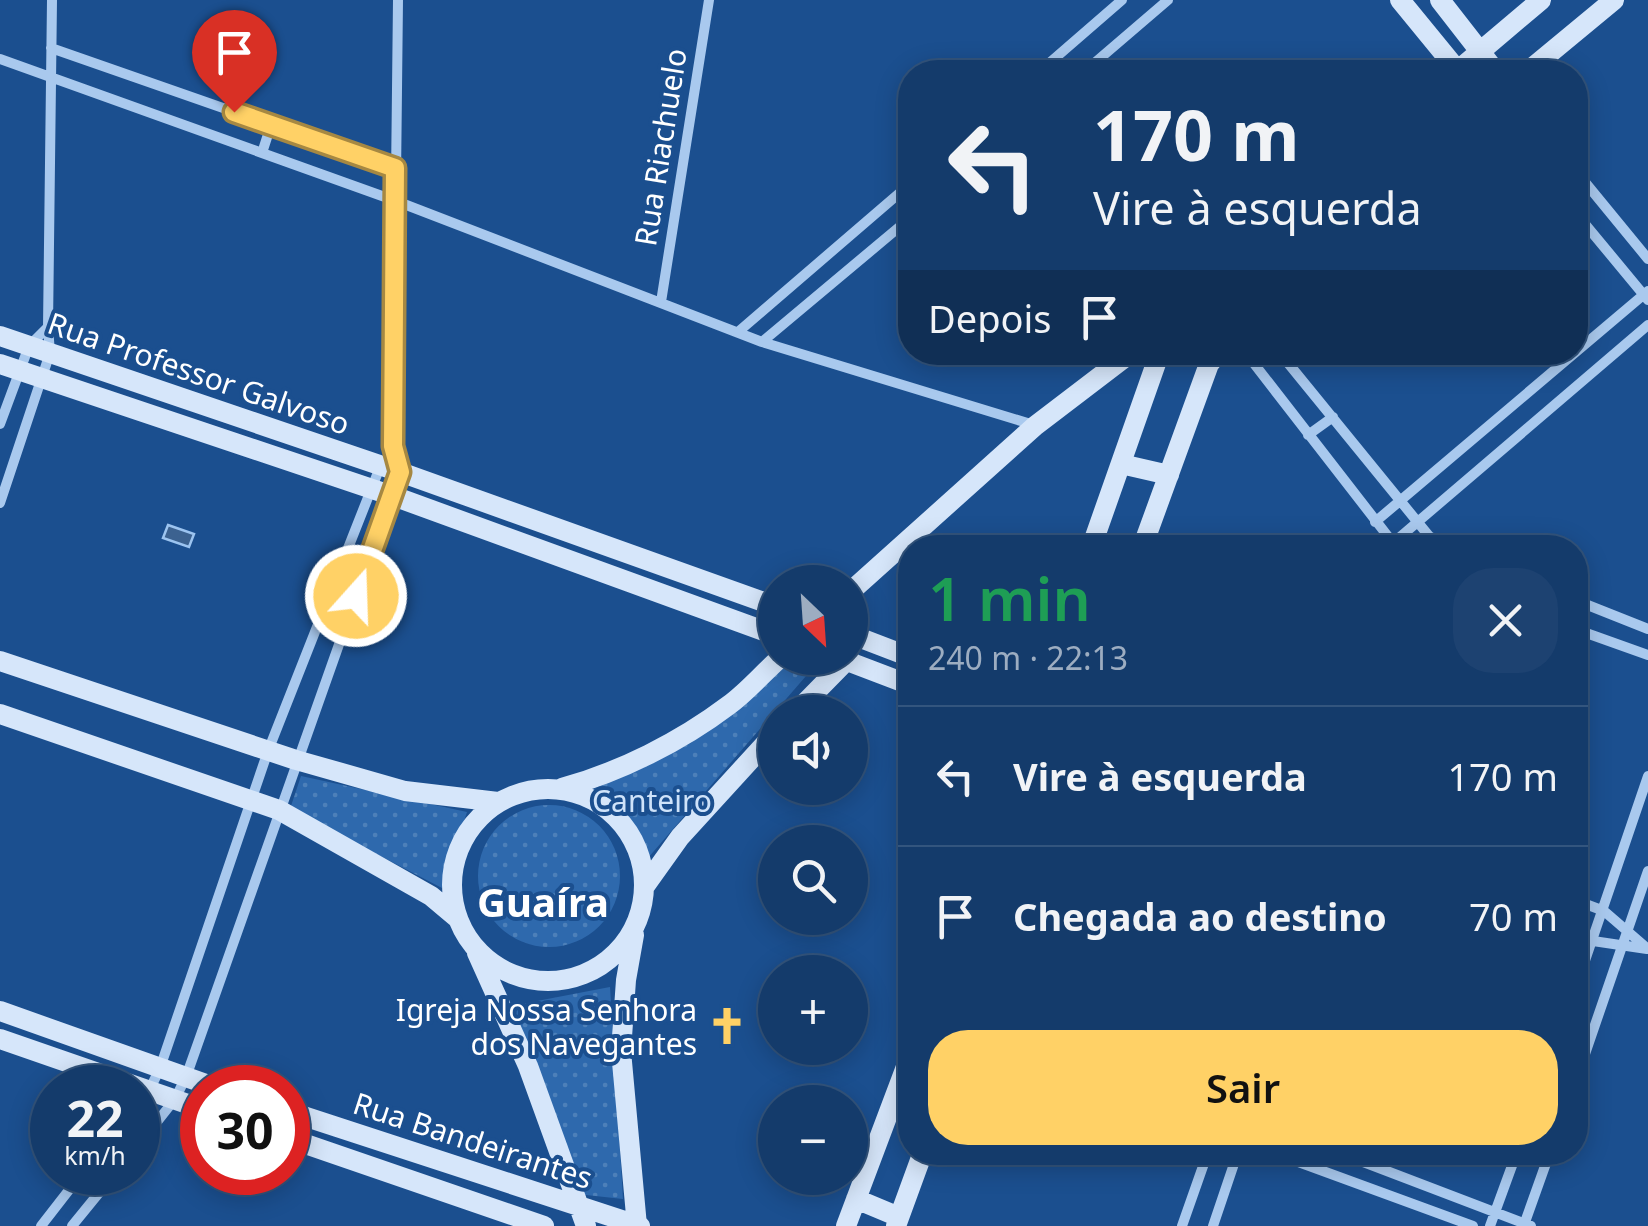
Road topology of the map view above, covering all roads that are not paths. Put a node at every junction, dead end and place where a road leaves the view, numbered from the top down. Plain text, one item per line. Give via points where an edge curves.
1 (52, 0) edge
2 (398, 0) edge
3 (709, 0) edge
4 (1122, 0) edge
5 (1168, 0) edge
6 (1400, 0) edge
7 (1440, 0) edge
8 (1542, 0) edge
9 (1614, 0) edge
10 (52, 48) junction
11 (1480, 52) junction
12 (0, 59) edge
13 (1053, 60) edge
14 (1098, 60) edge
15 (1448, 60) edge
16 (1471, 60) edge
17 (1486, 60) edge
18 (1542, 60) edge
19 (51, 76) junction
20 (271, 125) junction
21 (262, 153) junction
22 (395, 168) junction
23 (1588, 186) edge
24 (898, 194) edge
25 (396, 201) junction
26 (1601, 202) junction
27 (1588, 209) edge
28 (898, 228) edge
29 (1588, 228) edge
30 (1648, 260) edge
31 (1647, 296) edge
32 (661, 302) junction
33 (1648, 325) edge
34 (48, 327) junction
35 (738, 332) junction
36 (0, 336) edge
37 (762, 342) junction
38 (1588, 345) edge
39 (29, 346) junction
40 (50, 353) junction
41 (1115, 365) edge
42 (1155, 365) edge
43 (1211, 365) edge
44 (1254, 365) edge
45 (1290, 365) edge
46 (1564, 365) edge
47 (9, 368) edge
48 (44, 380) junction
49 (146, 386) junction
50 (138, 412) junction
51 (235, 416) junction
52 (1333, 417) junction
53 (0, 424) edge
54 (1034, 426) junction
55 (1308, 435) junction
56 (226, 442) junction
57 (393, 446) junction
58 (1121, 464) junction
59 (390, 469) junction
60 (1168, 476) junction
61 (370, 490) junction
62 (393, 496) junction
63 (1402, 499) junction
64 (0, 503) edge
65 (1375, 522) junction
66 (1417, 522) junction
67 (913, 535) edge
68 (1096, 535) edge
69 (1147, 535) edge
70 (1386, 535) edge
71 (1405, 535) edge
72 (1423, 535) edge
73 (898, 549) edge
74 (644, 559) junction
75 (868, 576) edge
76 (635, 584) junction
77 (758, 600) edge
78 (1588, 605) edge
79 (758, 628) edge
80 (1648, 628) edge
81 (1588, 634) edge
82 (868, 641) edge
83 (898, 653) edge
84 (1648, 655) edge
85 (0, 661) edge
86 (868, 667) edge
87 (762, 675) edge
88 (830, 675) edge
89 (898, 680) edge
90 (812, 695) edge
91 (0, 714) edge
92 (268, 751) junction
93 (758, 752) edge
94 (296, 760) junction
95 (1648, 776) edge
96 (560, 789) junction
97 (251, 800) junction
98 (498, 802) junction
99 (279, 810) junction
100 (1648, 871) edge
101 (645, 886) junction
102 (1588, 905) edge
103 (1604, 911) junction
104 (456, 918) junction
105 (635, 928) junction
106 (1628, 931) junction
107 (1588, 939) edge
108 (1593, 941) junction
109 (1624, 944) junction
110 (1648, 949) edge
111 (476, 952) junction
112 (1588, 955) edge
113 (0, 1012) edge
114 (50, 1029) junction
115 (0, 1039) edge
116 (1588, 1046) edge
117 (42, 1053) junction
118 (70, 1065) edge
119 (152, 1065) edge
120 (191, 1065) edge
121 (160, 1068) joint
122 (180, 1076) edge
123 (898, 1088) edge
124 (180, 1091) edge
125 (160, 1098) edge
126 (176, 1099) junction
127 (180, 1100) edge
128 (310, 1117) edge
129 (160, 1119) edge
130 (310, 1146) edge
131 (919, 1165) edge
132 (1203, 1165) edge
133 (1234, 1165) edge
134 (1306, 1165) edge
135 (1371, 1165) edge
136 (1512, 1165) edge
137 (1546, 1165) edge
138 (456, 1166) junction
139 (446, 1192) junction
140 (65, 1195) joint
141 (98, 1195) edge
142 (856, 1199) junction
143 (86, 1210) junction
144 (1496, 1211) junction
145 (583, 1216) edge
146 (898, 1222) edge
147 (1527, 1224) edge
148 (638, 1225) edge
149 (40, 1226) edge
150 (72, 1226) edge
151 (544, 1226) edge
152 (846, 1226) edge
153 (1182, 1226) edge
154 (1213, 1226) edge
155 (1473, 1226) edge
156 (1490, 1226) edge

1 - 10 street
2 - 22 street
3 - 32 street, Rua Riachuelo
4 - 13 street
5 - 14 street
6 - 15 street
7 - 11 street
8 - 11 street
9 - 18 street
10 - 19 street
10 - 20 street
11 - 16 street
11 - 17 street
12 - 19 street
19 - 21 street
19 - 34 street
20 - 21 street
20 - 22 street
21 - 25 street
22 - 25 street
23 - 26 street
24 - 35 street
25 - 32 street
25 - 57 street
26 - 27 street
26 - 30 street
28 - 37 street
29 - 31 street
31 - 38 street
32 - 35 street
33 - 66 street
34 - 39 street
34 - 40 street
35 - 37 street
36 - 39 street, Rua Professor Galvoso
37 - 54 street
39 - 40 street, Rua Professor Galvoso
39 - 47 street
40 - 48 street
40 - 49 street, Rua Professor Galvoso
41 - 54 street
42 - 58 street
43 - 60 street
44 - 55 street
45 - 52 street
46 - 63 street
47 - 48 street, Rua Professor Galvoso
47 - 53 street
48 - 50 street, Rua Professor Galvoso
48 - 64 street
49 - 50 street
49 - 51 street, Rua Professor Galvoso
50 - 56 street, Rua Professor Galvoso
51 - 56 street
51 - 59 street, Rua Professor Galvoso
52 - 55 street
52 - 63 street
54 - 67 street
55 - 65 street
56 - 61 street, Rua Professor Galvoso
57 - 59 street
57 - 59 street
58 - 60 street
58 - 68 street
59 - 61 street
59 - 62 street
59 - 74 street, Rua Professor Galvoso
60 - 69 street
61 - 62 street, Rua Professor Galvoso
61 - 92 street
62 - 76 street, Rua Professor Galvoso
62 - 94 street
63 - 65 street
63 - 66 street
65 - 70 street
66 - 71 street
66 - 72 street
73 - 75 street
74 - 76 street
74 - 77 street, Rua Professor Galvoso
76 - 79 street, Rua Professor Galvoso
78 - 80 street
81 - 84 street
82 - 83 street
85 - 92 street
86 - 89 street
87 - 96 street via 678,738 600,778
88 - 90 street
91 - 97 street
92 - 94 street
92 - 97 street
93 - 101 street
94 - 98 street via 405,792
94 - 99 street
95 - 103 street
96 - 98 street via 528,790
96 - 101 street via 593,799 621,821 639,851
97 - 99 street
97 - 121 street
98 - 104 street via 466,832 451,874
99 - 104 street via 431,896
99 - 120 street
100 - 106 street
101 - 105 street
102 - 103 street
103 - 106 street
103 - 108 street
104 - 111 street
105 - 111 street via 612,958 580,977 543,982 507,973
105 - 148 street via 621,1051
106 - 109 street
106 - 110 street
107 - 108 street
108 - 109 street
108 - 112 street
109 - 110 street
109 - 116 street
111 - 145 street via 528,1066
113 - 114 street
114 - 117 street
114 - 119 street
115 - 117 street
117 - 118 street
121 - 122 street
123 - 142 street
124 - 126 street
125 - 126 street
126 - 127 street
126 - 129 street
128 - 138 street, Rua Bandeirantes
130 - 139 street, Rua Bandeirantes
131 - 146 street
132 - 153 street
133 - 154 street
134 - 155 street
135 - 144 street
136 - 144 street
137 - 147 street
138 - 139 street
138 - 145 street, Rua Bandeirantes
139 - 151 street, Rua Bandeirantes
140 - 143 street
140 - 149 street
141 - 143 street
142 - 146 street
142 - 152 street
143 - 150 street
144 - 147 street
144 - 156 street
145 - 148 street, Rua Bandeirantes

